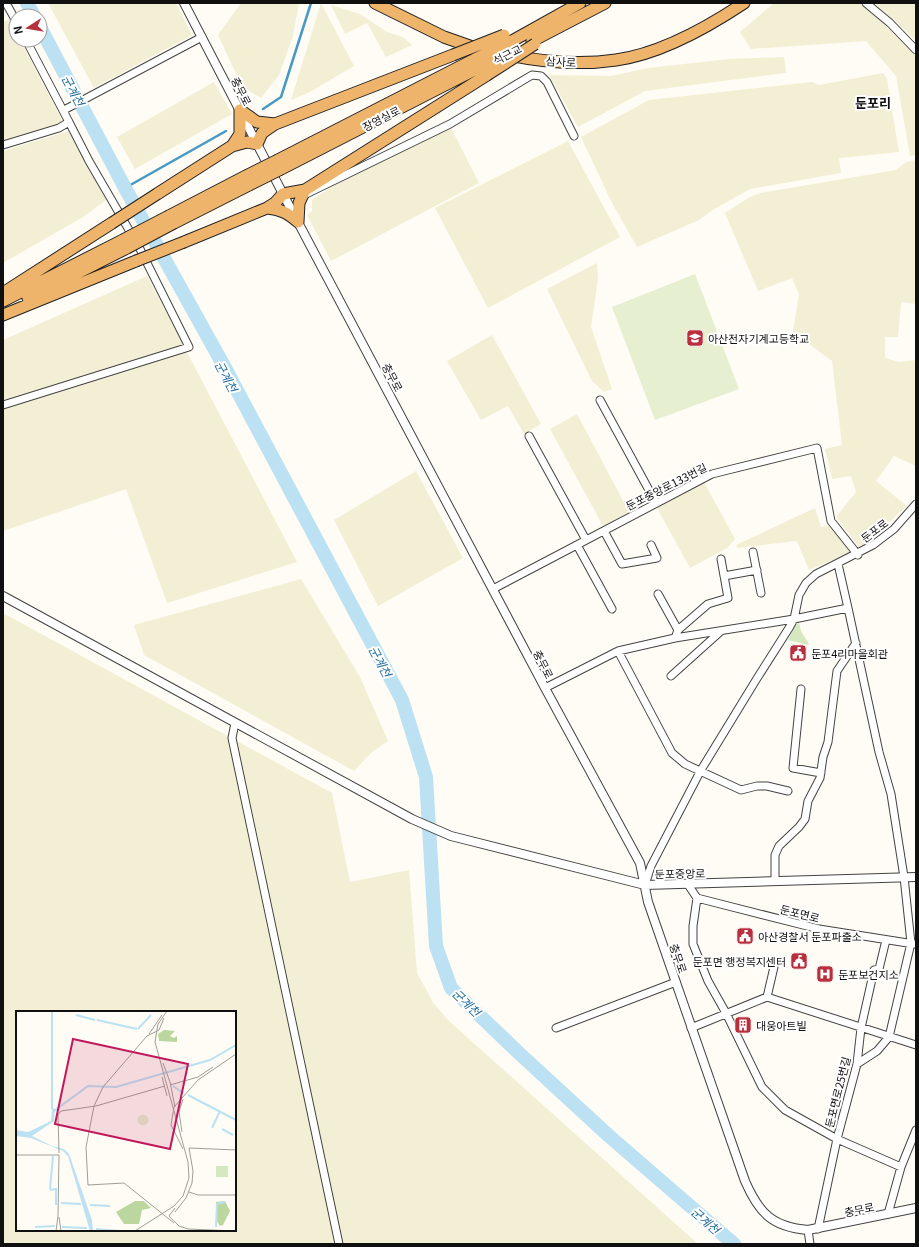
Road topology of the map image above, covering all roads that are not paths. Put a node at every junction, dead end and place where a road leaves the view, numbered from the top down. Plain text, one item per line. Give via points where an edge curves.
1 (184, 3) edge
2 (375, 3) edge
3 (580, 3) edge
4 (605, 3) edge
5 (744, 3) edge
6 (866, 3) edge
7 (202, 37) junction
8 (508, 38) junction
9 (31, 48) edge
10 (916, 50) edge
11 (481, 67) junction
12 (67, 108) junction
13 (240, 110) junction
14 (70, 122) junction
15 (275, 124) junction
16 (574, 136) dead end
17 (257, 144) junction
18 (3, 146) edge
19 (232, 146) junction
20 (304, 193) junction
21 (283, 194) junction
22 (267, 208) junction
23 (298, 222) junction
24 (125, 244) junction
25 (3, 293) edge
26 (3, 301) edge
27 (3, 311) edge
28 (3, 315) edge
29 (600, 400) dead end
30 (3, 405) edge
31 (529, 436) dead end
32 (656, 503) junction
33 (916, 504) edge
34 (604, 531) junction
35 (586, 540) junction
36 (577, 545) junction
37 (651, 546) dead end
38 (753, 552) dead end
39 (858, 555) junction
40 (721, 559) dead end
41 (838, 564) junction
42 (756, 570) junction
43 (724, 576) junction
44 (493, 589) junction
45 (761, 593) dead end
46 (658, 594) dead end
47 (3, 596) edge
48 (848, 608) junction
49 (612, 609) dead end
50 (794, 619) junction
51 (678, 630) junction
52 (721, 631) junction
53 (675, 638) junction
54 (856, 643) junction
55 (618, 651) junction
56 (671, 676) dead end
57 (545, 688) junction
58 (801, 689) dead end
59 (235, 723) junction
60 (701, 770) junction
61 (821, 773) junction
62 (788, 791) dead end
63 (904, 877) junction
64 (916, 877) edge
65 (775, 881) junction
66 (687, 883) junction
67 (645, 885) junction
68 (697, 898) junction
69 (886, 940) junction
70 (914, 944) edge
71 (774, 967) dead end
72 (676, 982) junction
73 (767, 997) junction
74 (726, 1013) junction
75 (556, 1028) dead end
76 (691, 1028) junction
77 (861, 1028) junction
78 (889, 1037) junction
79 (916, 1045) edge
80 (857, 1064) junction
81 (916, 1130) edge
82 (837, 1139) junction
83 (901, 1167) junction
84 (916, 1208) edge
85 (888, 1214) junction
86 (818, 1229) junction
87 (808, 1230) junction
88 (339, 1244) edge
89 (810, 1244) edge

1 - 7 street, 충무로
2 - 5 highway, 삼사로 via 444,37 479,50 519,57 593,62 617,60 673,43
3 - 8 highway
4 - 11 highway, 석근교, bridge via 533,43
6 - 10 street via 890,22
7 - 12 street
7 - 13 street, 충무로
8 - 11 highway, 석근교, bridge
8 - 15 highway, bridge via 453,55
9 - 12 street
11 - 20 highway
11 - 24 highway, 장영실로, bridge via 279,165
12 - 14 street
13 - 15 highway via 257,122
13 - 17 street, 충무로
13 - 19 highway via 240,134
14 - 18 street
14 - 30 street via 89,161 140,249 189,346
15 - 17 highway via 262,133
16 - 20 street via 547,82 541,76 532,75 450,124
17 - 19 highway via 248,142
17 - 21 street, 충무로
19 - 25 highway, bridge
20 - 21 highway
20 - 23 highway via 299,203
21 - 22 highway
21 - 23 street, 충무로
22 - 23 highway via 286,213
22 - 28 highway, bridge
23 - 44 street, 충무로
24 - 26 highway
24 - 27 highway
29 - 32 street
31 - 35 street
32 - 34 street, 둔포중앙로133번길
32 - 39 street, 둔포중앙로133번길 via 712,474 817,448 830,521
33 - 39 street, 둔포로 via 894,529
34 - 35 street, 둔포중앙로133번길
34 - 37 street via 622,564 657,558
35 - 36 street, 둔포중앙로133번길
36 - 44 street, 둔포중앙로133번길
36 - 49 street
38 - 42 street
39 - 41 street, 둔포로
40 - 43 street
41 - 48 street
41 - 50 street, 둔포로 via 816,574 806,583 799,595
42 - 43 street
42 - 45 street
43 - 51 street via 728,598 708,604
44 - 57 street, 충무로
46 - 51 street
47 - 59 street, 둔포중앙로
48 - 50 street
48 - 54 street
50 - 52 street
50 - 60 street, 둔포로
51 - 53 street
52 - 53 street
52 - 56 street
53 - 55 street
54 - 61 street via 840,665 835,679 828,742
54 - 63 street via 879,752 891,794
55 - 57 street
55 - 60 street via 672,753 685,764
57 - 67 street, 충무로 via 640,863
58 - 61 street via 793,768
59 - 67 street, 둔포중앙로 via 412,819 451,836
59 - 88 street via 233,745
60 - 62 street via 741,790 766,786
60 - 67 street, 둔포로 via 651,866
61 - 65 street via 808,801 805,819 779,846 775,855
63 - 64 street, 둔포중앙로
63 - 65 street, 둔포중앙로
63 - 70 street
65 - 66 street, 둔포중앙로
66 - 67 street, 둔포중앙로
66 - 68 street
67 - 72 street, 충무로 via 648,902
68 - 69 street, 둔포면로 via 819,929
68 - 74 street via 693,944 708,981
69 - 70 street, 둔포면로
69 - 77 street, 둔포면로25번길 via 879,969 874,970
70 - 78 street
71 - 73 street
72 - 75 street
72 - 76 street, 충무로
73 - 74 street
73 - 77 street
74 - 76 street
74 - 82 street via 762,1087 785,1110
76 - 87 street, 충무로 via 751,1194 762,1211 778,1223
77 - 78 street
77 - 80 street, 둔포면로25번길
78 - 79 street
78 - 80 street via 877,1051
80 - 82 street, 둔포면로25번길
81 - 83 street
82 - 83 street
82 - 86 street, 둔포면로25번길
83 - 85 street
84 - 85 street, 충무로
85 - 86 street, 충무로
86 - 87 street, 충무로
87 - 89 street

